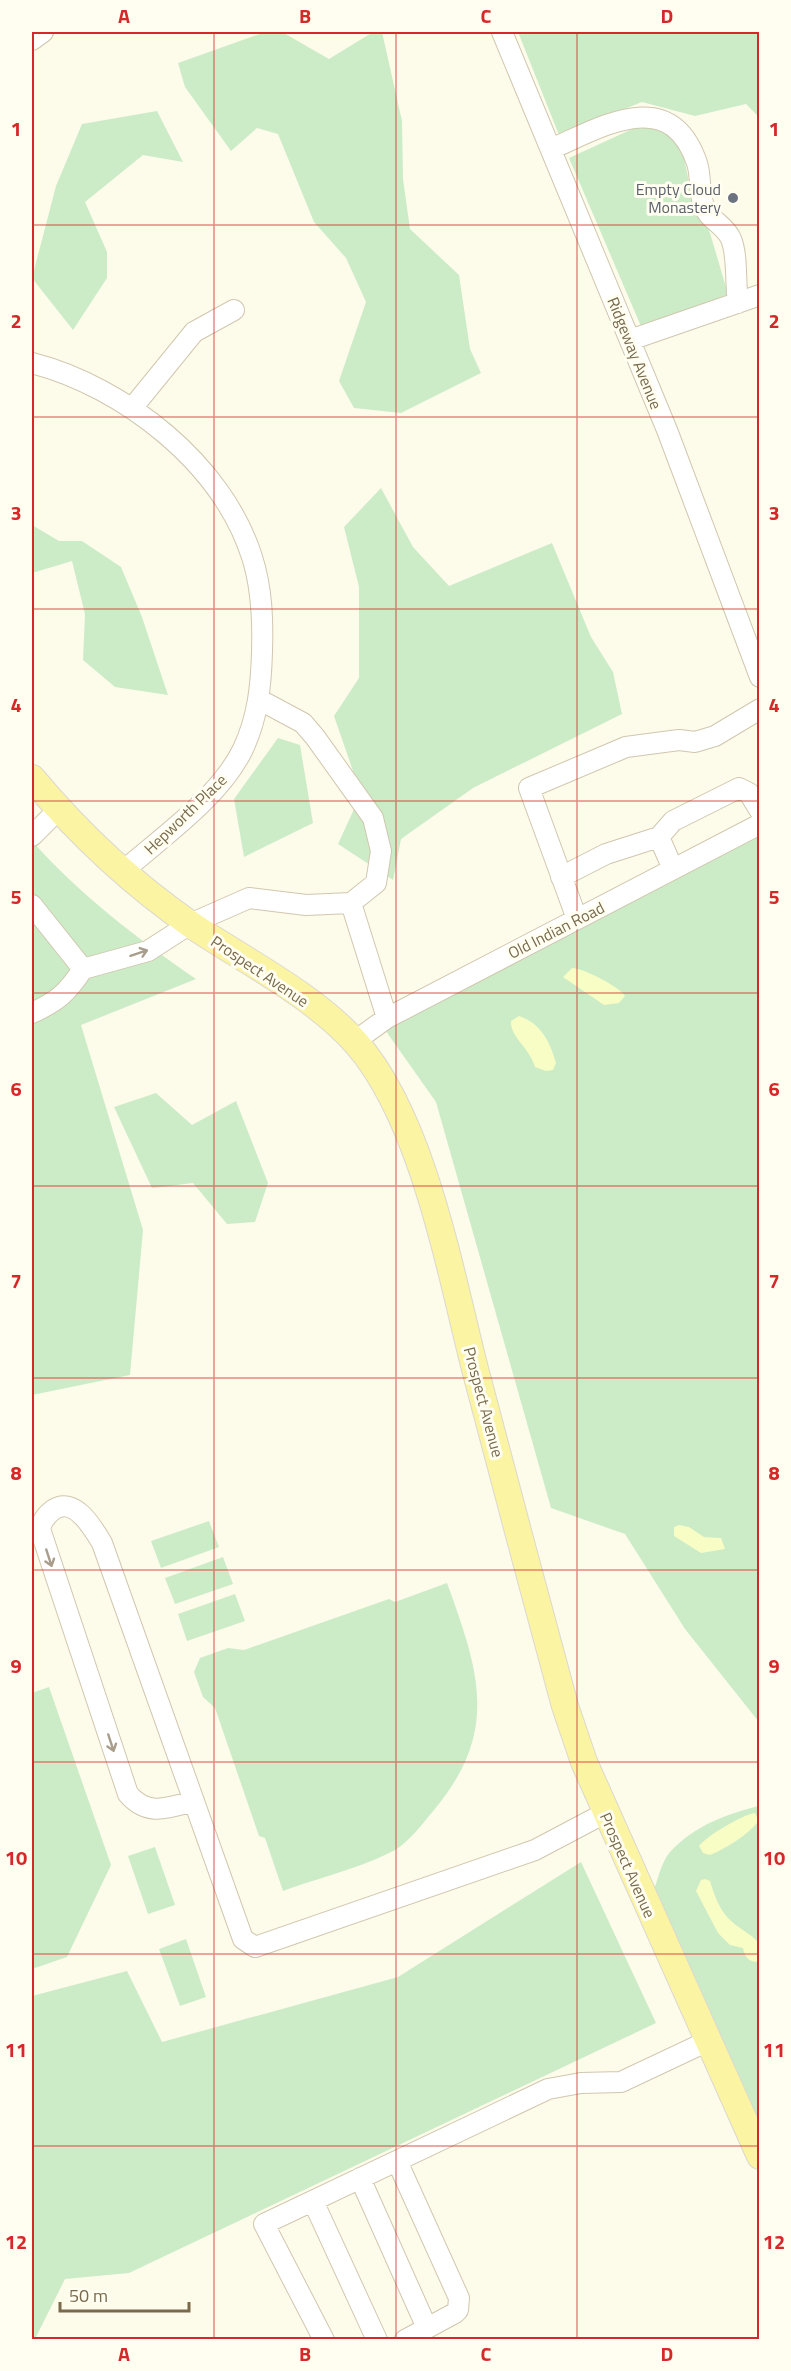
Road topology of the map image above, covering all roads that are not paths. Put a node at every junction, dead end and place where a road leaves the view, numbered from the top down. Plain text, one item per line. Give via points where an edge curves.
1 (43, 32) edge
2 (502, 32) edge
3 (32, 40) edge
4 (550, 149) junction
5 (759, 295) edge
6 (738, 303) junction
7 (234, 310) dead end
8 (630, 340) junction
9 (32, 363) edge
10 (133, 407) junction
11 (759, 677) edge
12 (260, 700) junction
13 (759, 709) edge
14 (32, 778) edge
15 (58, 810) junction
16 (759, 811) edge
17 (759, 824) edge
18 (32, 836) edge
19 (658, 837) junction
20 (673, 869) junction
21 (122, 872) junction
22 (561, 877) junction
23 (351, 903) junction
24 (32, 905) edge
25 (577, 919) junction
26 (190, 924) junction
27 (83, 969) junction
28 (32, 1013) edge
29 (387, 1018) junction
30 (355, 1041) junction
31 (194, 1801) junction
32 (605, 1813) junction
33 (708, 2041) junction
34 (759, 2156) edge
35 (397, 2161) junction
36 (360, 2178) junction
37 (313, 2201) junction
38 (427, 2328) junction
39 (324, 2340) edge
40 (377, 2340) edge
41 (405, 2340) edge

1 - 3 street
2 - 4 street, Ridgeway Avenue
4 - 6 street via 627,117 656,117 668,123 681,134 698,165 704,207 732,240
4 - 8 street, Ridgeway Avenue
5 - 6 street
6 - 8 street
7 - 10 street via 194,332
8 - 11 street, Ridgeway Avenue
9 - 10 street, Hepworth Place via 94,385
10 - 12 street, Hepworth Place via 161,429 211,483 229,508 248,548 262,604
12 - 21 street, Hepworth Place via 242,751 228,773 191,812
12 - 23 street via 303,723 373,818 381,851 376,883
13 - 22 street via 715,736 695,742 679,740 626,747 529,788
14 - 15 main road, Prospect Avenue
15 - 18 street
15 - 21 main road, Prospect Avenue
16 - 19 street via 749,794 739,788 673,821
17 - 20 street, Old Indian Road
19 - 20 street
19 - 22 street via 606,854
20 - 25 street, Old Indian Road
21 - 26 main road, Prospect Avenue
22 - 25 street
23 - 26 street via 306,905 249,898
23 - 29 street
24 - 27 street
25 - 29 street, Old Indian Road
27 -> 26 street via 148,951
26 - 30 main road, Prospect Avenue via 297,994
27 - 28 street via 67,993
29 - 30 street, Old Indian Road
30 - 32 main road, Prospect Avenue via 375,1066 395,1102 418,1162 565,1706
31 -> 31 street via 102,1543 84,1518 68,1506 59,1506 40,1529 128,1794 148,1809
31 - 32 street via 243,1939 255,1947 535,1850
32 - 33 main road, Prospect Avenue
33 - 34 main road, Prospect Avenue
33 - 35 street via 621,2082 548,2089
35 - 36 street
35 - 38 street via 459,2298 455,2313
36 - 37 street
36 - 38 street
37 - 39 street via 264,2224
37 - 40 street
38 - 41 street

